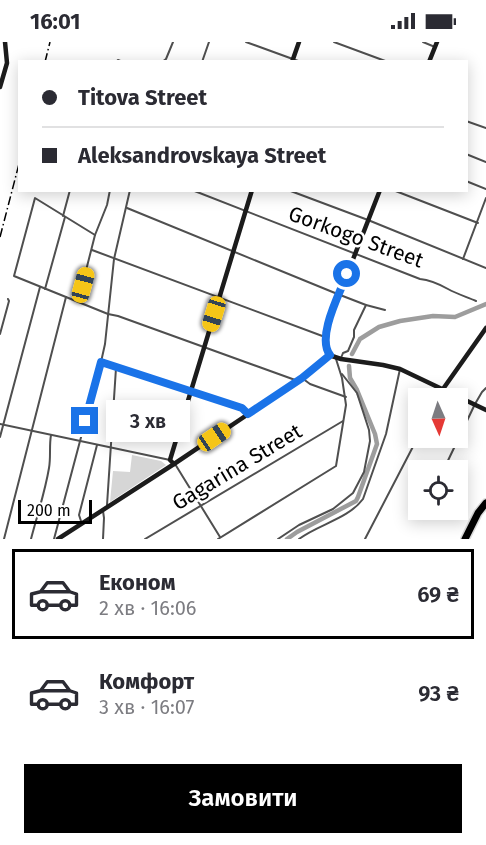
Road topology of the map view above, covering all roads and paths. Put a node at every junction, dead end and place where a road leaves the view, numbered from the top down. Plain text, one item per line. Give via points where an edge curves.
1 (5, 42) edge
2 (173, 42) edge
3 (209, 42) edge
4 (246, 42) edge
5 (299, 42) edge
6 (334, 42) edge
7 (423, 42) edge
8 (436, 44) edge
9 (165, 60) edge
10 (203, 60) edge
11 (292, 60) edge
12 (383, 60) edge
13 (430, 60) edge
14 (0, 61) edge
15 (7, 63) junction
16 (0, 87) edge
17 (468, 122) edge
18 (486, 129) edge
19 (468, 155) edge
20 (486, 162) edge
21 (468, 182) edge
22 (486, 189) edge
23 (69, 192) edge
24 (110, 192) edge
25 (130, 192) edge
26 (197, 192) edge
27 (251, 192) edge
28 (293, 192) edge
29 (379, 192) edge
30 (398, 192) edge
31 (486, 198) edge
32 (127, 208) junction
33 (245, 211) junction
34 (64, 216) junction
35 (368, 220) junction
36 (478, 223) junction
37 (95, 235) junction
38 (92, 250) junction
39 (233, 251) junction
40 (355, 254) junction
41 (114, 259) junction
42 (463, 259) junction
43 (486, 268) edge
44 (40, 287) junction
45 (45, 289) junction
46 (340, 294) junction
47 (66, 297) junction
48 (219, 297) junction
49 (8, 299) dead end
50 (476, 301) dead end
51 (78, 302) junction
52 (366, 305) junction
53 (385, 310) dead end
54 (108, 314) junction
55 (486, 328) edge
56 (0, 334) edge
57 (326, 337) junction
58 (204, 346) junction
59 (333, 356) junction
60 (341, 359) junction
61 (101, 362) junction
62 (116, 368) junction
63 (400, 369) junction
64 (340, 372) junction
65 (300, 379) junction
66 (441, 388) edge
67 (444, 388) edge
68 (486, 388) edge
69 (190, 392) junction
70 (346, 396) junction
71 (468, 401) edge
72 (475, 404) junction
73 (486, 410) edge
74 (248, 414) junction
75 (344, 420) junction
76 (2, 424) edge
77 (31, 431) junction
78 (51, 435) junction
79 (0, 437) edge
80 (80, 441) junction
81 (97, 444) junction
82 (111, 447) junction
83 (412, 448) edge
84 (448, 460) edge
85 (173, 463) junction
86 (486, 502) edge
87 (201, 505) junction
88 (105, 509) junction
89 (82, 524) junction
90 (219, 538) edge
91 (4, 539) edge
92 (31, 539) edge
93 (56, 539) edge
94 (103, 539) edge
95 (145, 539) edge
96 (278, 539) edge
97 (299, 539) edge
98 (365, 539) edge
99 (465, 539) edge

1 - 15 main road
2 - 9 street
3 - 10 street
4 - 11 street
5 - 11 main road
6 - 12 street
7 - 8 street
8 - 13 main road
14 - 15 street
15 - 16 main road
17 - 18 street
19 - 20 street
21 - 22 street
23 - 34 street
24 - 37 street
25 - 32 street
26 - 33 street, Gorkogo Street
27 - 33 main road
28 - 35 street
29 - 35 main road
30 - 36 street
31 - 36 street
32 - 39 street
32 - 41 street
33 - 39 main road
33 - 40 street, Gorkogo Street
34 - 37 street
34 - 44 street via 35,198 14,276
34 - 45 street
35 - 40 main road
35 - 42 street
36 - 42 street
37 - 38 street
38 - 41 street
38 - 51 street
39 - 46 street
39 - 48 main road
40 - 46 main road
40 - 50 street, Gorkogo Street via 439,283
41 - 48 street
41 - 54 street
42 - 43 street
44 - 45 street
44 - 76 street
45 - 47 street
46 - 52 street
46 - 57 main road
47 - 51 street
47 - 77 street
48 - 57 street
48 - 58 main road
49 - 56 street
51 - 54 street
52 - 53 street
52 - 60 street
54 - 58 street
54 - 61 street
55 - 67 main road
57 - 59 main road via 328,352
58 - 65 street
58 - 69 main road
59 - 60 main road
59 - 64 street
59 - 65 main road
60 - 63 main road
61 - 62 street
61 - 80 street
62 - 69 street
62 - 82 street
63 - 66 main road
63 - 97 street via 386,434 363,499 358,506
64 - 70 street
64 - 96 street via 357,393 369,430 364,472 353,493 333,509
65 - 70 street
65 - 74 main road
68 - 72 street
69 - 74 street via 242,408
69 - 85 main road
70 - 75 street
71 - 72 main road
72 - 73 main road
72 - 84 street
74 - 85 main road
75 - 87 street, Gagarina Street
75 - 90 street via 336,466
76 - 77 street
76 - 79 street
77 - 78 street
77 - 91 street
78 - 80 street
78 - 92 street via 49,470
80 - 81 street
80 - 93 street
81 - 82 street
81 - 89 street via 79,515
82 - 85 street
82 - 88 street
83 - 98 street
85 - 87 street
85 - 88 main road
86 - 99 highway
87 - 90 street
87 - 95 street, Gagarina Street
88 - 89 main road
88 - 94 street
89 - 93 main road

